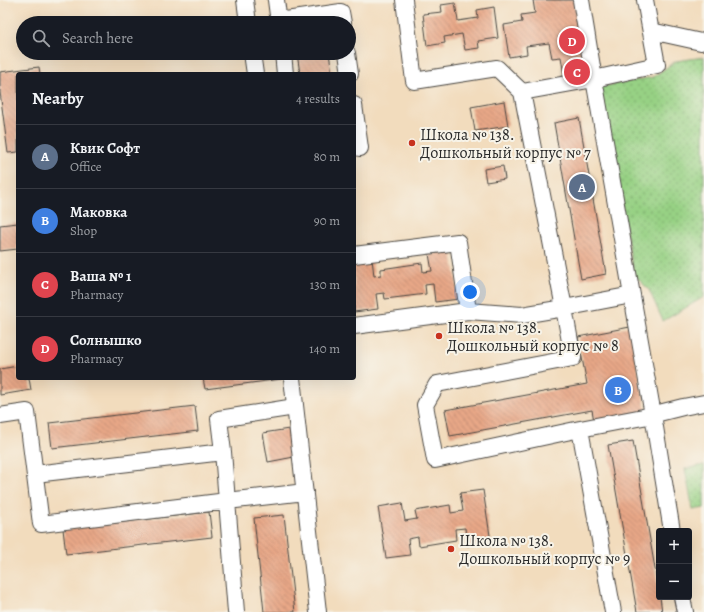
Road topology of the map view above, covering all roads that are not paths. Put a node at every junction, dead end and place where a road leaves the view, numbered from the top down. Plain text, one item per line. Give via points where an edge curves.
1 (245, 0) edge
2 (276, 0) edge
3 (404, 0) edge
4 (581, 0) edge
5 (645, 0) edge
6 (247, 16) edge
7 (278, 16) edge
8 (316, 16) edge
9 (342, 16) edge
10 (651, 31) junction
11 (704, 42) edge
12 (253, 60) edge
13 (284, 60) edge
14 (348, 60) edge
15 (255, 72) edge
16 (285, 72) edge
17 (350, 72) edge
18 (594, 79) junction
19 (522, 92) junction
20 (356, 119) edge
21 (360, 148) dead end
22 (356, 255) edge
23 (632, 295) junction
24 (564, 308) junction
25 (468, 311) junction
26 (356, 326) edge
27 (292, 380) edge
28 (704, 403) edge
29 (295, 407) junction
30 (653, 415) junction
31 (0, 416) edge
32 (580, 429) junction
33 (223, 452) junction
34 (35, 474) junction
35 (305, 492) junction
36 (227, 501) junction
37 (672, 528) edge
38 (683, 600) edge
39 (236, 612) edge
40 (318, 612) edge
41 (613, 612) edge
42 (685, 612) edge

1 - 6 lane
2 - 7 lane
3 - 19 lane via 414,81 496,68
4 - 18 lane
5 - 10 lane
8 - 9 lane via 341,12
10 - 11 lane
10 - 18 lane via 657,64
12 - 15 lane
13 - 16 lane
14 - 17 lane
18 - 19 lane
18 - 23 lane
19 - 24 lane
20 - 21 lane
22 - 25 lane via 458,242
23 - 24 lane
23 - 30 lane
24 - 25 lane via 522,315
24 - 32 lane via 573,358 437,384 425,405 435,460
25 - 26 lane
27 - 29 lane
28 - 30 lane
29 - 33 lane via 219,419
29 - 35 lane
30 - 32 lane
30 - 37 lane
31 - 34 lane via 27,412
32 - 41 lane
33 - 34 lane
33 - 36 lane
34 - 36 lane via 40,524
35 - 36 lane
35 - 40 lane
36 - 39 lane
38 - 42 lane

